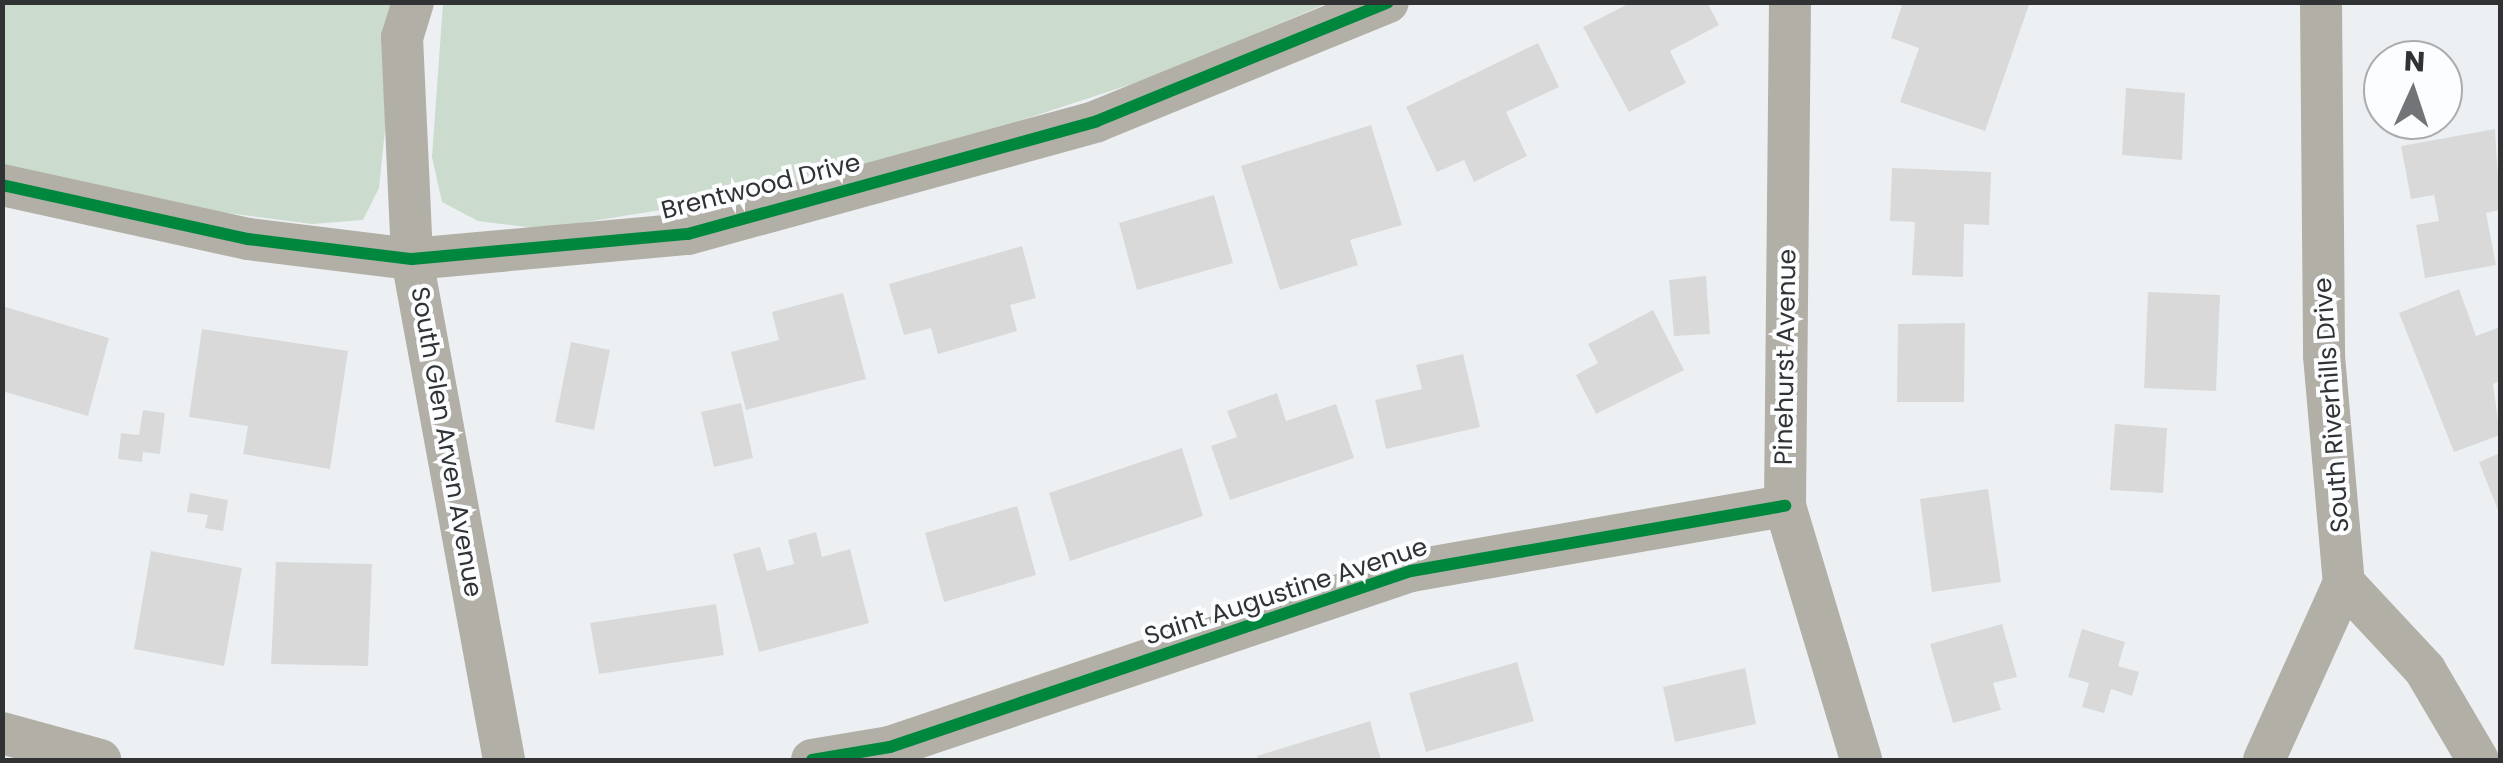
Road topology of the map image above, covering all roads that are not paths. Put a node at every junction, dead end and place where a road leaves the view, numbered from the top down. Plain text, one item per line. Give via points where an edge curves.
1 (412, 2) edge
2 (1388, 2) edge
3 (1790, 2) edge
4 (2321, 2) edge
5 (2, 185) edge
6 (412, 259) junction
7 (1785, 506) junction
8 (2344, 583) junction
9 (2, 733) edge
10 (100, 760) edge
11 (504, 760) edge
12 (812, 760) edge
13 (1861, 760) edge
14 (2264, 760) edge
15 (2478, 760) edge

1 - 6 street, South Glen Arven Avenue via 402,37
2 - 6 street, Brentwood Drive via 1096,121 688,234
3 - 7 street, Pinehurst Avenue
4 - 8 street, South Riverhills Drive via 2324,356
5 - 6 street, Brentwood Drive via 248,238
6 - 11 street, South Glen Arven Avenue
7 - 12 street, Saint Augustine Avenue via 1410,570 890,747
7 - 13 street, Pinehurst Avenue
8 - 14 street
8 - 15 street via 2425,670
9 - 10 street

